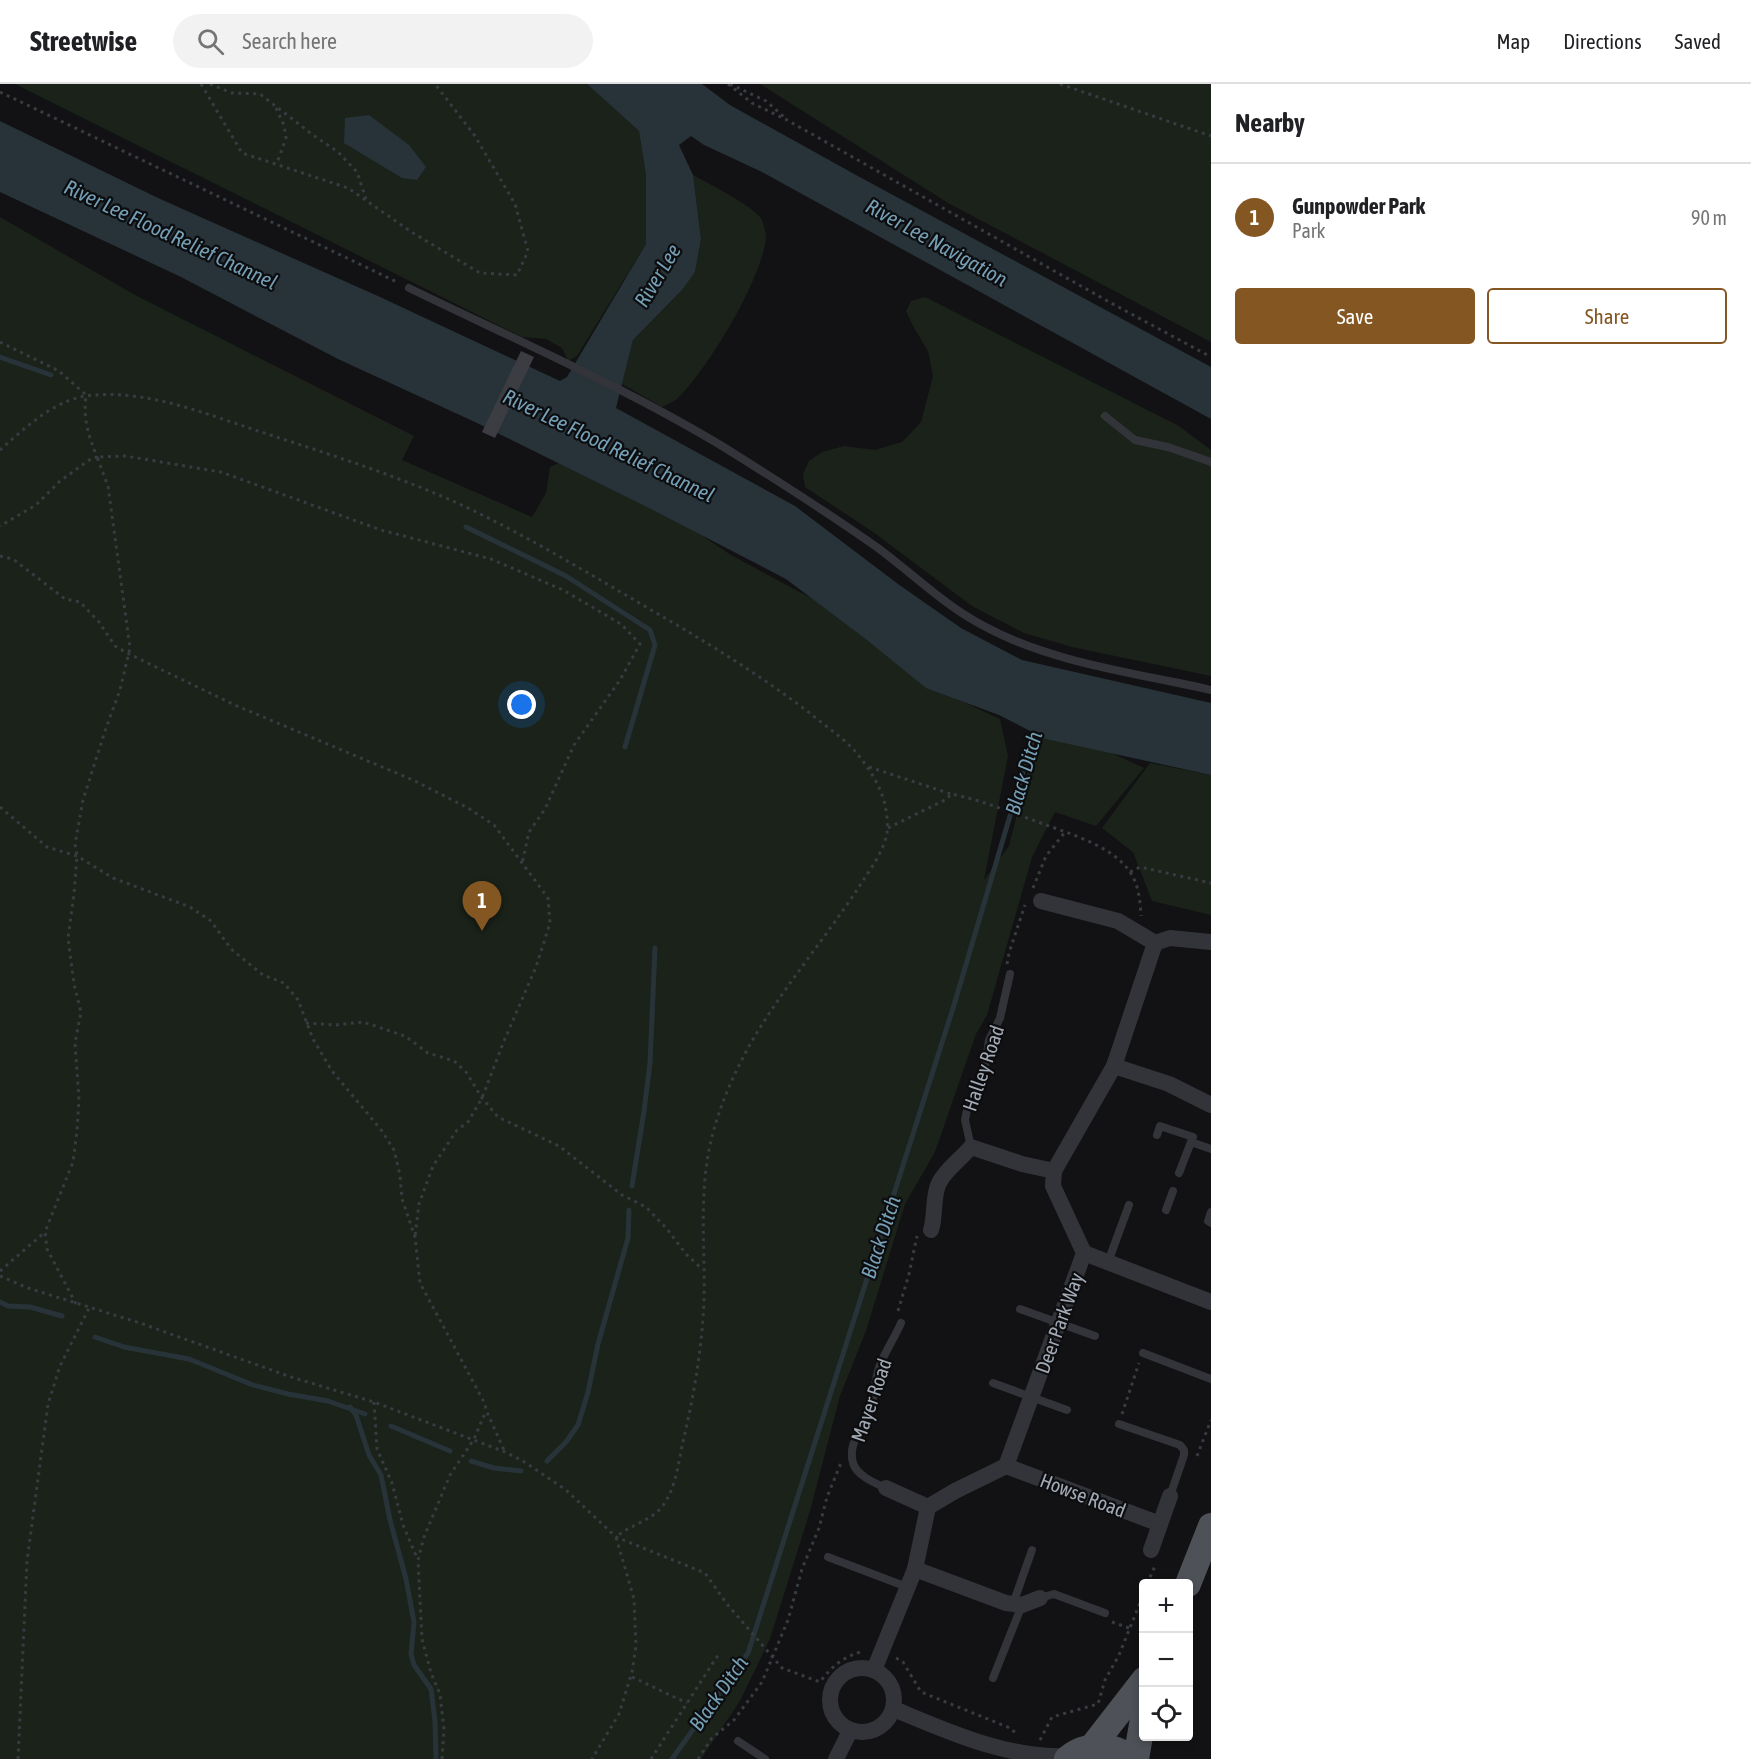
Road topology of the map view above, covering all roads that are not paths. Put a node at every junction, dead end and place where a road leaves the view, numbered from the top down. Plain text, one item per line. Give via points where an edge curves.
1 (409, 288) road end
2 (1105, 416) dead end
3 (1211, 462) edge
4 (1211, 690) edge
5 (1034, 896) road end
6 (1211, 942) edge
7 (1155, 943) junction
8 (1008, 973) road end
9 (1114, 1066) junction
10 (1211, 1106) edge
11 (1157, 1135) dead end
12 (1191, 1142) junction
13 (971, 1148) junction
14 (1211, 1149) edge
15 (1054, 1171) junction
16 (1179, 1173) dead end
17 (1173, 1191) dead end
18 (1129, 1205) dead end
19 (1166, 1210) dead end
20 (1211, 1212) edge
21 (1211, 1223) edge
22 (925, 1230) road end
23 (1084, 1253) junction
24 (1108, 1262) junction
25 (1211, 1302) edge
26 (1020, 1309) dead end
27 (901, 1323) dead end
28 (1059, 1323) junction
29 (1095, 1336) dead end
30 (1143, 1353) road end
31 (1211, 1379) edge
32 (993, 1383) dead end
33 (1032, 1397) junction
34 (1068, 1410) dead end
35 (1119, 1424) road end
36 (1006, 1466) junction
37 (886, 1488) joint
38 (1170, 1496) joint
39 (928, 1507) junction
40 (1160, 1524) junction
41 (1211, 1526) edge
42 (1032, 1550) dead end
43 (1150, 1550) dead end
44 (828, 1557) dead end
45 (915, 1569) junction
46 (1190, 1579) edge
47 (907, 1587) junction
48 (1040, 1598) joint
49 (1018, 1605) junction
50 (1105, 1613) dead end
51 (874, 1670) junction
52 (993, 1678) dead end
53 (1139, 1684) edge
54 (894, 1709) junction
55 (850, 1731) junction
56 (1139, 1739) edge
57 (738, 1741) dead end
58 (988, 1748) junction
59 (1077, 1754) edge
60 (765, 1759) edge
61 (836, 1759) edge
62 (1002, 1759) edge
63 (1131, 1759) edge
64 (1136, 1759) edge

1 - 4 lane via 632,396 719,445 880,549 983,626 1050,653
2 - 3 lane via 1135,440
5 - 7 street via 1106,917
6 - 7 street via 1170,938
7 - 9 street
8 - 13 lane, Halley Road via 984,1073 967,1110 965,1120
9 - 10 street via 1170,1084
9 - 15 street
11 - 12 lane via 1160,1126 1192,1137
12 - 14 lane
12 - 16 lane
13 - 15 street
13 - 22 street via 939,1183 936,1212
15 - 23 street, Deer Park Way via 1053,1186
17 - 19 lane
18 - 24 lane
20 - 21 lane
23 - 24 street
23 - 28 street, Deer Park Way
24 - 25 street
26 - 28 lane
27 - 37 lane, Mayer Road via 880,1365 870,1412 853,1444 853,1463 859,1472
28 - 29 lane
28 - 33 street, Deer Park Way
30 - 31 lane
32 - 33 lane
33 - 34 lane
33 - 36 street, Deer Park Way
35 - 38 lane via 1180,1445 1184,1450
36 - 39 street
36 - 40 street, Howse Road
37 - 39 street, Mayer Road
38 - 40 street
39 - 45 street
40 - 43 street
41 - 46 main road
42 - 49 lane
44 - 47 lane
45 - 47 street
45 - 49 street
47 - 51 street
48 - 49 street
48 - 50 lane via 1054,1594
49 - 52 lane
51 - 54 street via 891,1685
51 - 55 street via 849,1670 832,1688 832,1713
53 - 59 main road
54 - 55 street via 877,1729 864,1733
54 - 58 street
55 - 61 street
56 - 64 main road
57 - 60 lane
58 - 59 street via 1049,1759
58 - 62 street
59 - 63 main road via 1112,1748

